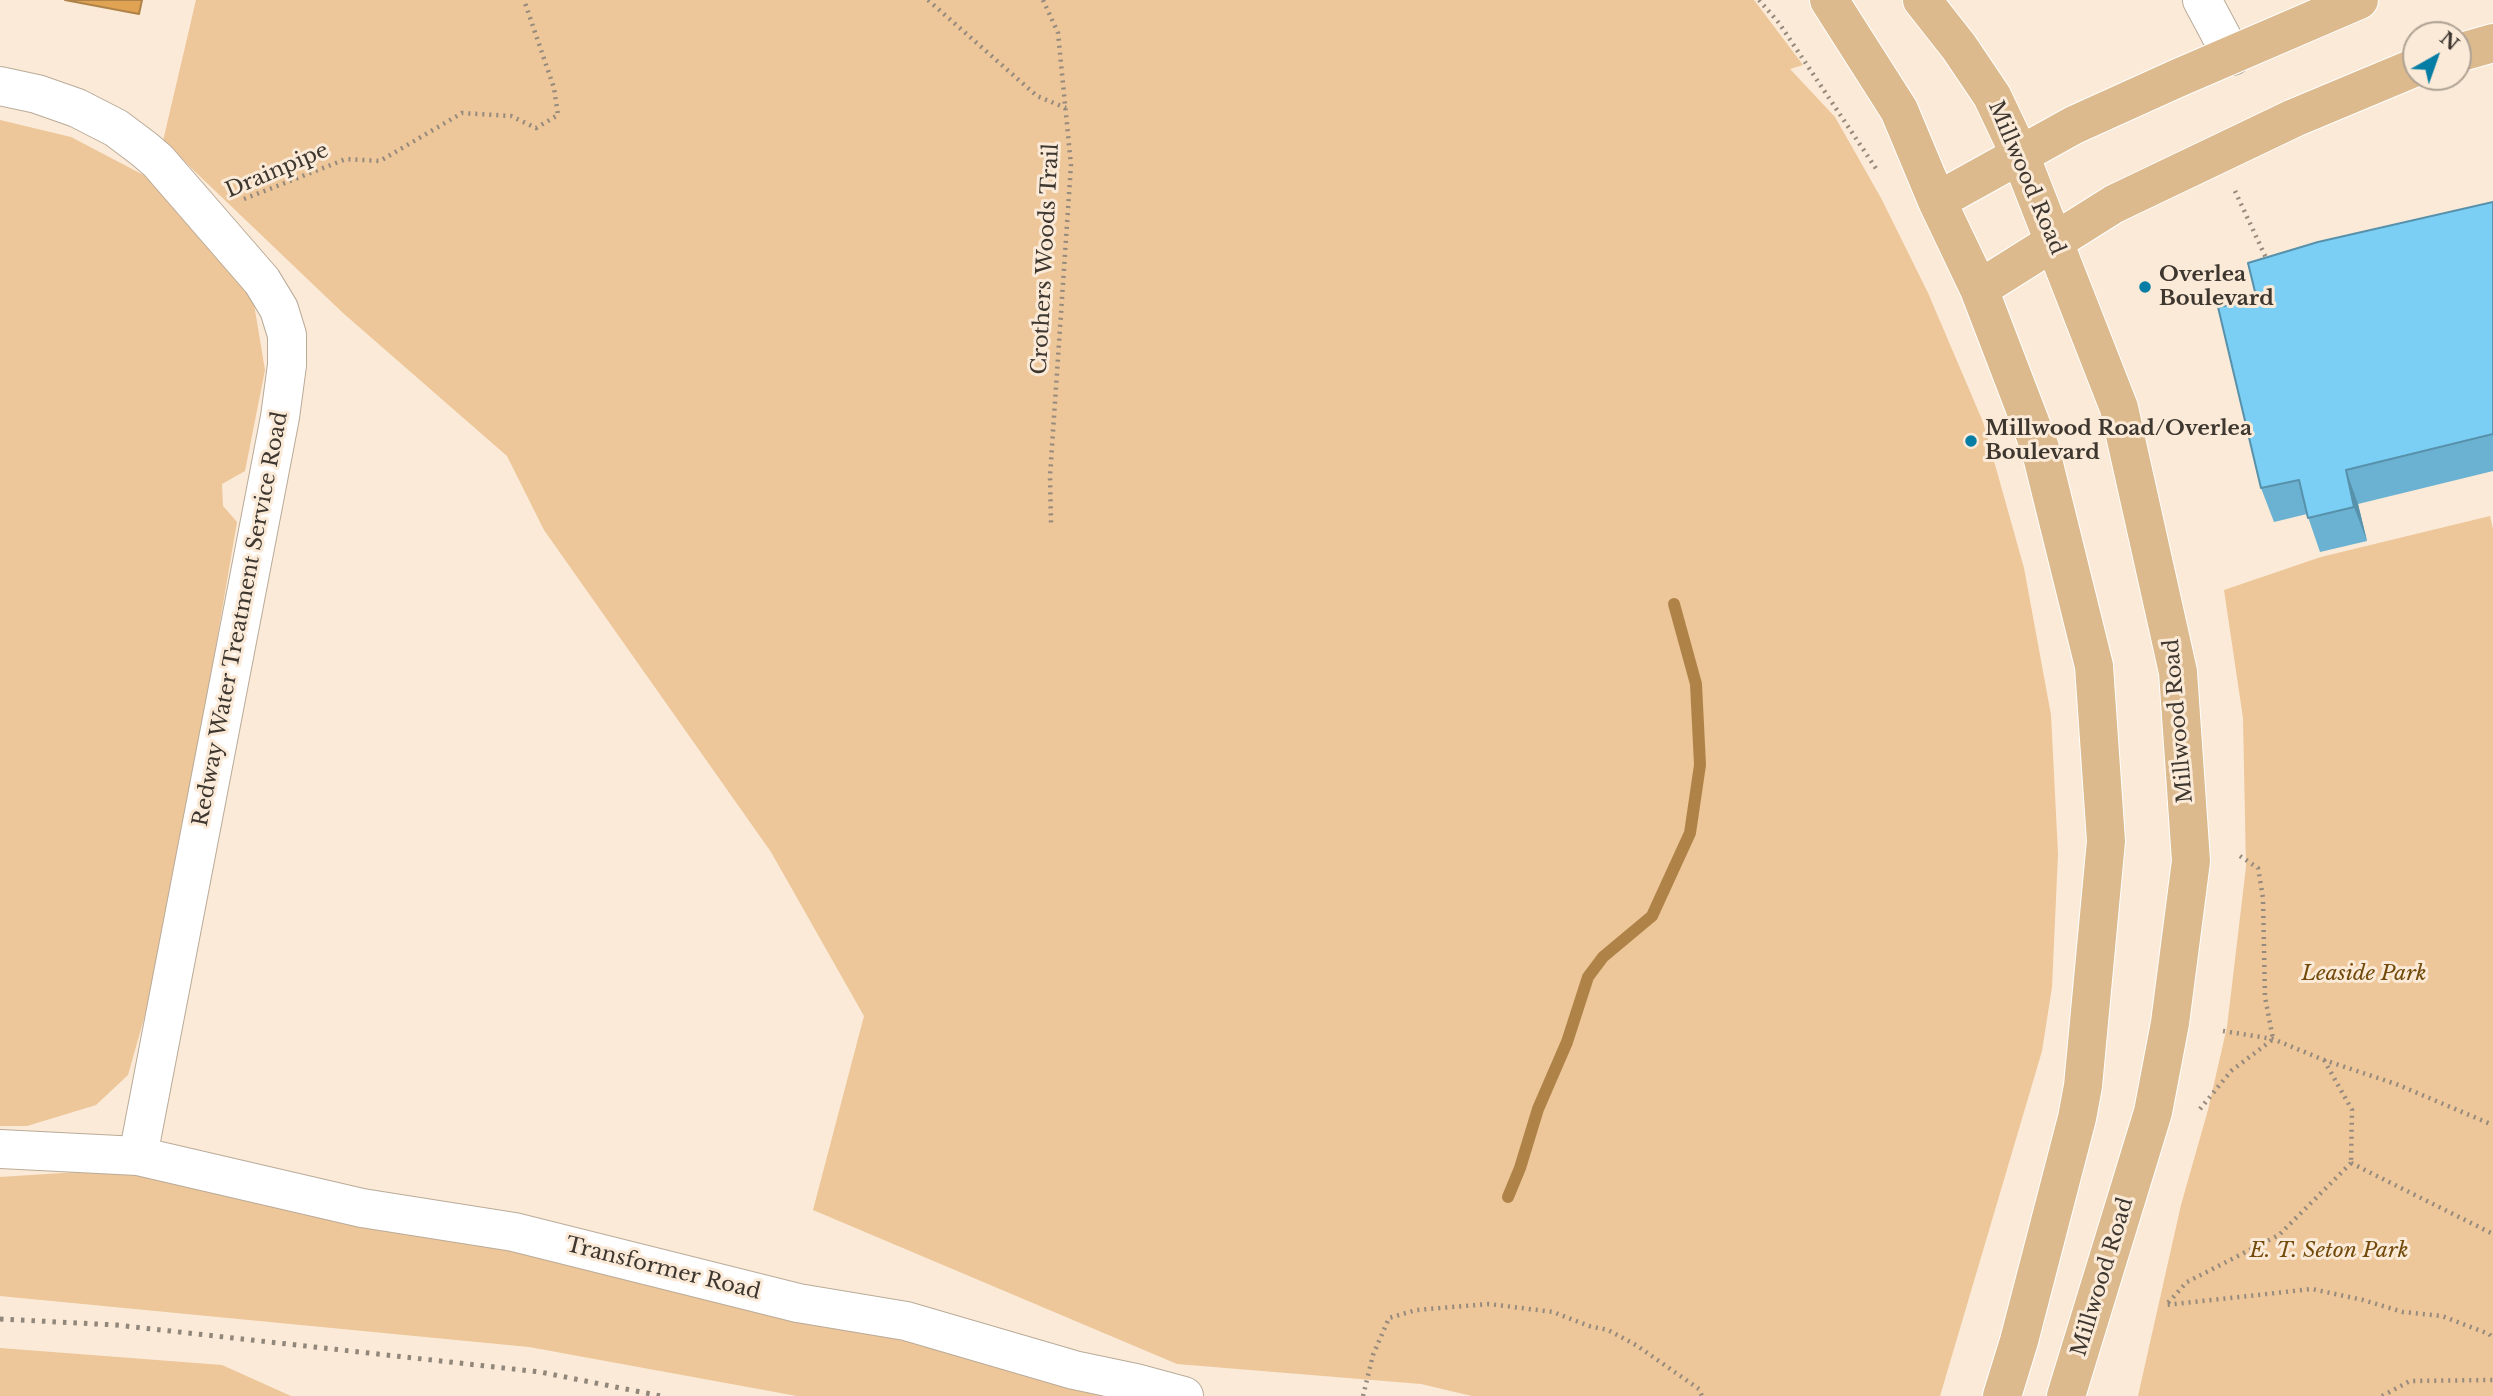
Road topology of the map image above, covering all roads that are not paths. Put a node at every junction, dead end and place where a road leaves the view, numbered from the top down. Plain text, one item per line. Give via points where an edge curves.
1 (1829, 0) edge
2 (1922, 0) edge
3 (2202, 0) edge
4 (2360, 0) edge
5 (2493, 43) edge
6 (2472, 49) edge
7 (2232, 56) junction
8 (2402, 73) edge
9 (0, 86) edge
10 (2020, 155) junction
11 (1937, 201) junction
12 (2054, 241) junction
13 (1979, 289) junction
14 (0, 1149) edge
15 (138, 1156) junction
16 (1184, 1396) edge
17 (2002, 1396) edge
18 (2066, 1396) edge

1 - 11 main road via 1899,110
2 - 10 main road, Millwood Road via 1992,96
3 - 7 lane
4 - 7 main road
5 - 6 main road
7 - 10 main road via 2074,125
8 - 12 main road via 2294,118 2114,204
9 - 15 lane, Redway Water Treatment Service Road via 58,100 116,128 158,161 262,281 287,335 277,435
10 - 11 main road
10 - 12 main road, Millwood Road
11 - 13 main road
12 - 13 main road
12 - 18 main road, Millwood Road via 2119,408 2176,655 2190,860 2170,1023 2153,1112
13 - 17 main road via 2040,448 2092,653 2106,841 2080,1103
14 - 15 lane
15 - 16 lane, Transformer Road via 362,1208 514,1233 798,1303 906,1321 1074,1370

